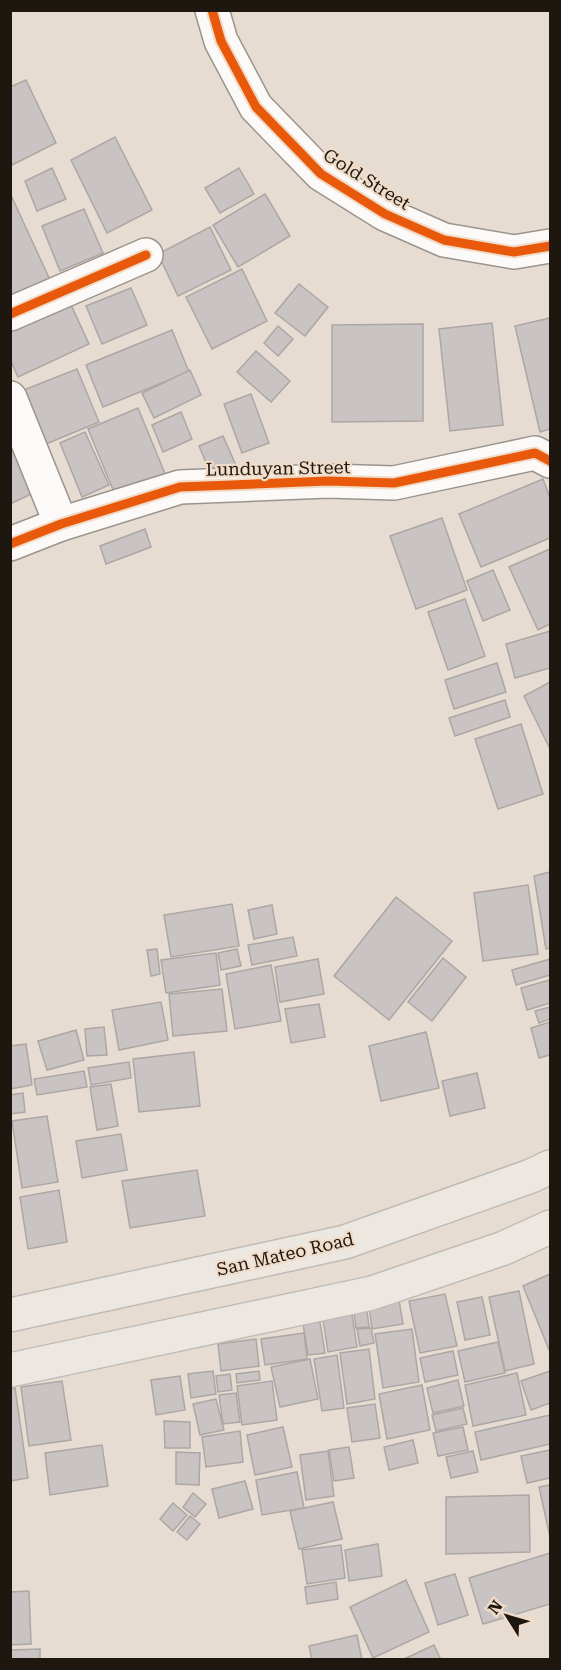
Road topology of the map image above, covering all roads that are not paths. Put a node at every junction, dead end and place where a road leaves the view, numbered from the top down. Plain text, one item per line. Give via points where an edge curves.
1 (212, 10) edge
2 (550, 246) edge
3 (146, 255) dead end
4 (10, 314) edge
5 (10, 398) edge
6 (550, 461) edge
7 (61, 524) junction
8 (10, 544) edge
9 (550, 1167) edge
10 (550, 1227) edge
11 (10, 1315) edge
12 (10, 1370) edge

1 - 2 street, Gold Street via 221,42 256,107 321,174 385,214 444,240 514,252
3 - 4 street
5 - 7 street
6 - 7 street, Lunduyan Street via 535,453 394,483 328,481 180,487
7 - 8 street, Lunduyan Street
9 - 11 main road, San Mateo Road via 345,1242
10 - 12 main road via 504,1248 372,1293

